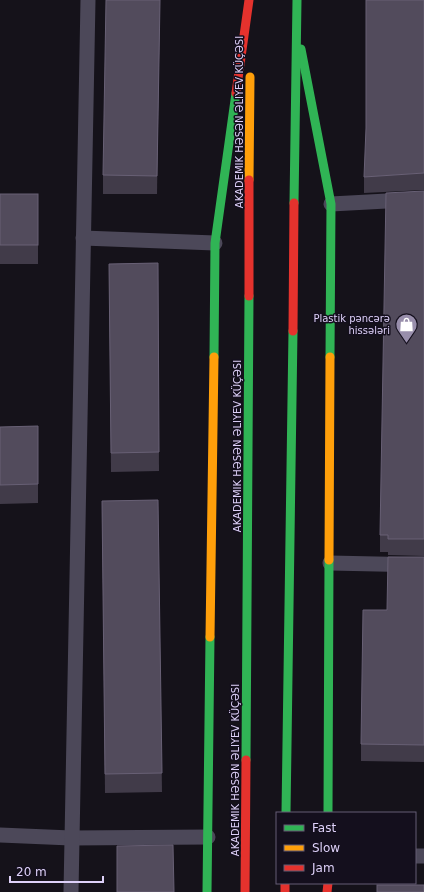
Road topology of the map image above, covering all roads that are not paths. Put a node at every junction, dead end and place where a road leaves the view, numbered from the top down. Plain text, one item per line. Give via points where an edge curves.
1 (88, 0) edge
2 (250, 0) edge
3 (296, 0) edge
4 (296, 23) junction
5 (424, 199) edge
6 (331, 204) junction
7 (83, 238) junction
8 (215, 243) junction
9 (330, 563) junction
10 (424, 565) edge
11 (286, 812) edge
12 (328, 812) edge
13 (0, 835) edge
14 (208, 837) junction
15 (71, 838) junction
16 (71, 892) edge
17 (207, 892) edge
18 (245, 892) edge

1 - 7 lane
2 - 8 main road
2 - 18 main road, AKADEMIK HƏSƏN ƏLIYEV KÜÇƏSI
3 - 4 main road
4 - 6 main road
4 - 11 main road
5 - 6 lane
6 - 9 main road
7 - 8 lane
7 - 15 lane
8 - 14 main road
9 - 10 lane
9 - 12 main road
13 - 15 lane
14 - 15 lane
14 - 17 main road
15 - 16 lane

